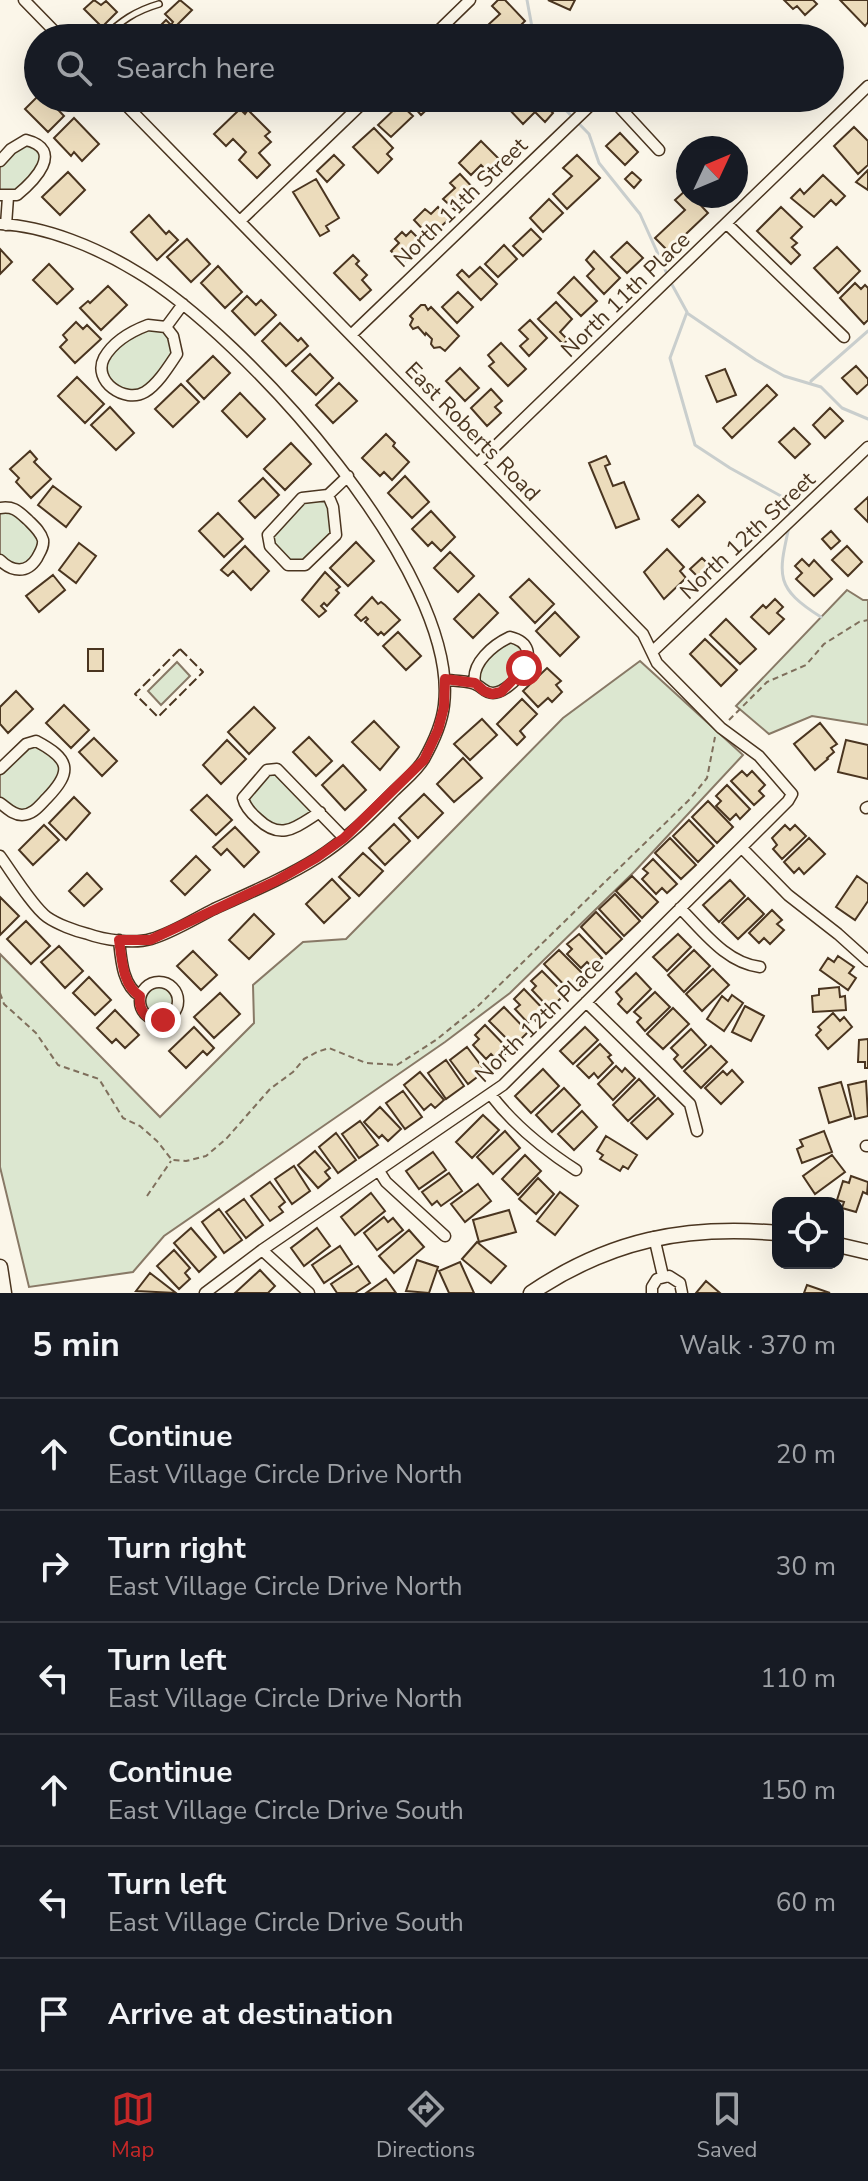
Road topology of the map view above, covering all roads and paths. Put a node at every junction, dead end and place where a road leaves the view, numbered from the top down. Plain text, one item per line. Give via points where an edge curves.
1 (24, 0) edge
2 (470, 0) edge
3 (159, 4) dead end
4 (47, 24) edge
5 (118, 24) edge
6 (445, 24) edge
7 (866, 92) edge
8 (133, 112) edge
9 (353, 112) edge
10 (583, 112) edge
11 (624, 112) edge
12 (659, 150) dead end
13 (0, 161) edge
14 (4, 196) edge
15 (240, 221) junction
16 (3, 224) edge
17 (727, 224) junction
18 (183, 304) junction
19 (166, 327) junction
20 (351, 335) junction
21 (844, 337) dead end
22 (868, 447) edge
23 (477, 464) junction
24 (348, 476) junction
25 (328, 495) junction
26 (0, 508) edge
27 (0, 560) edge
28 (868, 620) edge
29 (652, 652) junction
30 (445, 679) junction
31 (475, 683) junction
32 (721, 728) junction
33 (0, 769) edge
34 (792, 794) joint
35 (0, 803) edge
36 (320, 812) junction
37 (344, 838) junction
38 (742, 848) junction
39 (0, 856) edge
40 (680, 908) junction
41 (119, 940) junction
42 (868, 961) edge
43 (760, 967) dead end
44 (0, 993) edge
45 (140, 996) dead end
46 (586, 1002) junction
47 (491, 1095) junction
48 (697, 1131) dead end
49 (172, 1160) junction
50 (576, 1170) dead end
51 (379, 1171) junction
52 (147, 1196) dead end
53 (772, 1233) edge
54 (445, 1236) dead end
55 (654, 1237) junction
56 (844, 1246) edge
57 (262, 1250) junction
58 (868, 1252) edge
59 (0, 1267) edge
60 (663, 1276) junction
61 (4, 1293) edge
62 (205, 1293) edge
63 (309, 1293) edge
64 (531, 1293) edge
65 (652, 1293) edge
66 (682, 1293) edge

1 - 4 street
2 - 6 street
3 - 5 lane
7 - 17 street, North 11th Place
8 - 15 street, East Roberts Road
9 - 15 street
10 - 20 street, North 11th Street
11 - 12 street
13 - 14 street via 26,140 45,156 40,172 17,195
14 - 16 street
15 - 20 street, East Roberts Road
16 - 18 street via 21,225 97,251
17 - 21 street
17 - 23 street, North 11th Place
18 - 19 street
18 - 24 street via 222,335
19 - 19 street via 137,330 104,358 102,369 112,389 136,396 170,365 177,346
20 - 23 street, East Roberts Road
22 - 29 street, North 12th Street
23 - 29 street, East Roberts Road via 643,634
24 - 25 street
24 - 30 street via 407,567 425,607
25 - 25 street via 302,498 268,535 270,546 288,565 305,565 336,535
26 - 27 street via 18,511 43,541 25,569 8,568
28 - 32 path via 824,644 806,665 767,682
29 - 32 street, East Roberts Road
30 - 31 street
30 - 37 street via 444,707 424,760
31 - 31 street via 484,691 501,692 528,661 525,645 510,637 495,645 479,662
32 - 34 street, East Roberts Road via 748,746
32 - 49 path via 707,778 690,799 478,1006 436,1040 397,1065 366,1063 329,1048 317,1052 270,1089 206,1156
33 - 35 street via 36,741 55,755 66,774 27,815 16,815
34 - 38 street, North 12th Place
36 - 36 street via 277,769 267,770 243,798 261,823 276,831 287,832
36 - 37 street
37 - 41 street via 276,881 150,940
38 - 40 street, North 12th Place
38 - 42 street via 788,895
39 - 41 street via 46,916 89,935
40 - 43 street via 730,957
40 - 46 street, North 12th Place
41 - 45 street via 128,983
44 - 49 path via 58,1065 99,1079 123,1118 140,1126
46 - 47 street, North 12th Place
46 - 48 street via 690,1104
47 - 50 street
47 - 51 street, North 12th Place
49 - 52 path
51 - 54 street
51 - 57 street, North 12th Place
53 - 55 street via 693,1231
55 - 60 street
55 - 64 street via 574,1267
56 - 58 street
57 - 62 street, North 12th Place
57 - 63 street
59 - 61 street
60 - 65 street via 654,1282
60 - 66 street via 678,1280

